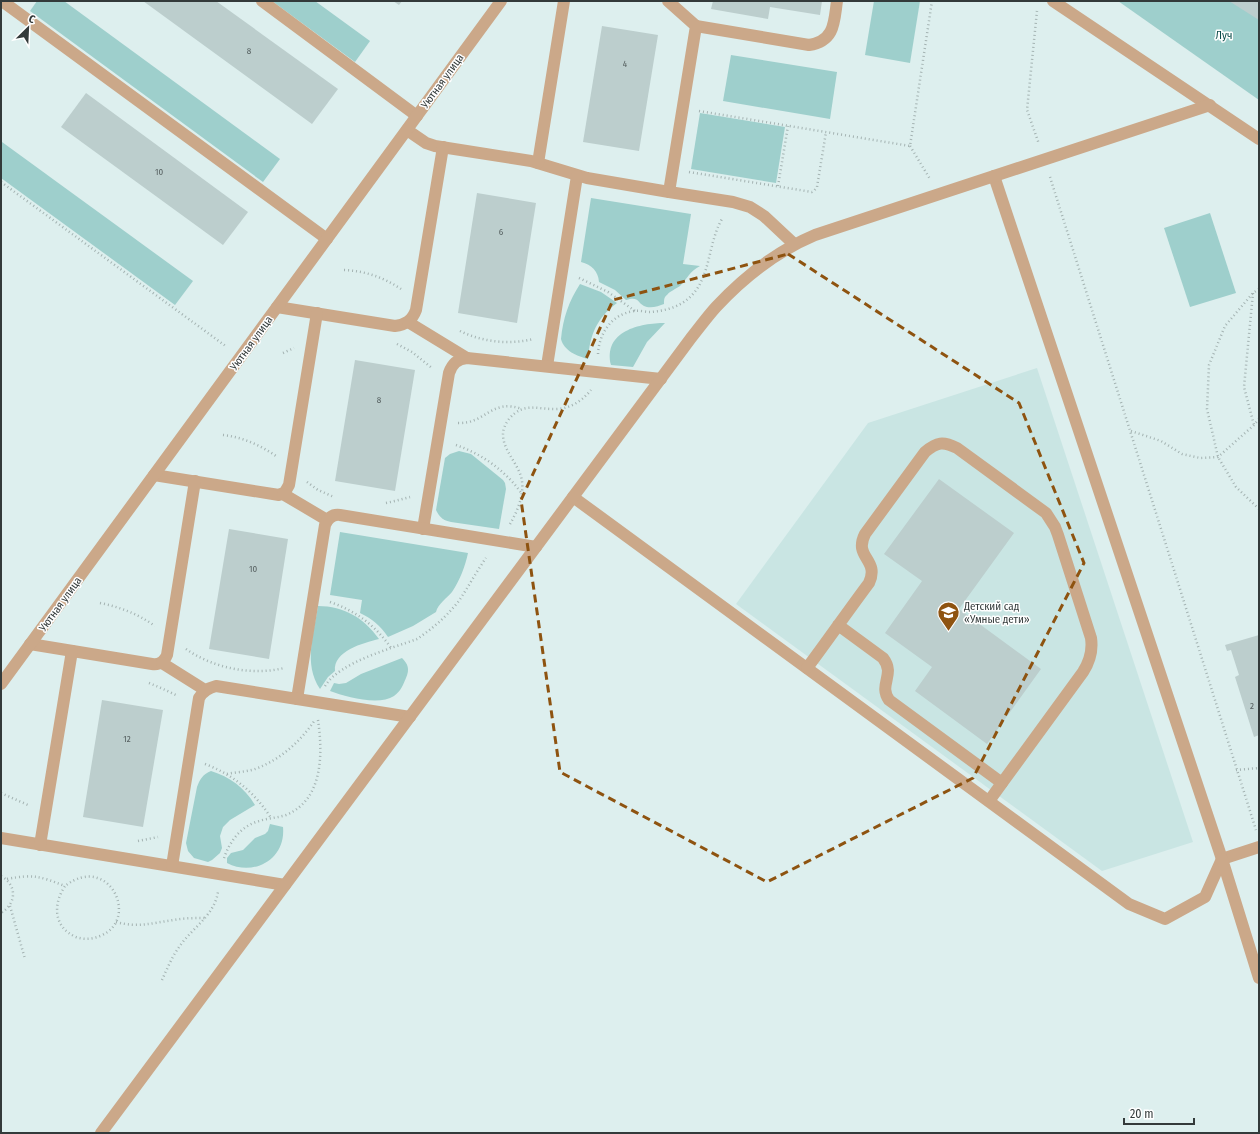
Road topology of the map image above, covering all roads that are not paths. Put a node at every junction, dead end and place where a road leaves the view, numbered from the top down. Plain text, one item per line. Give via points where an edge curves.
1 (2, 1) edge
2 (262, 1) edge
3 (501, 1) edge
4 (564, 1) edge
5 (668, 1) edge
6 (837, 1) edge
7 (1053, 1) edge
8 (696, 26) junction
9 (1210, 105) junction
10 (417, 116) junction
11 (407, 130) junction
12 (1259, 139) edge
13 (443, 147) junction
14 (538, 163) junction
15 (578, 176) junction
16 (994, 176) junction
17 (669, 192) junction
18 (327, 239) junction
19 (794, 244) junction
20 (277, 307) junction
21 (317, 313) junction
22 (408, 322) junction
23 (467, 358) junction
24 (547, 366) junction
25 (661, 379) junction
26 (154, 475) junction
27 (195, 481) junction
28 (283, 494) junction
29 (573, 497) junction
30 (328, 520) junction
31 (423, 528) junction
32 (536, 547) junction
33 (838, 625) junction
34 (30, 644) junction
35 (72, 651) junction
36 (162, 663) junction
37 (807, 668) junction
38 (1, 684) edge
39 (205, 690) junction
40 (297, 699) junction
41 (410, 717) junction
42 (1002, 783) junction
43 (989, 801) junction
44 (1, 838) edge
45 (40, 845) junction
46 (1259, 847) edge
47 (1222, 858) junction
48 (172, 866) junction
49 (285, 885) junction
50 (1259, 978) edge
51 (101, 1133) edge

1 - 18 street
2 - 10 street
3 - 10 street, Уютная улица
4 - 14 street
5 - 8 street
6 - 8 street via 833,27 829,35 818,44 809,45
7 - 9 street
8 - 17 street
9 - 12 street
9 - 16 street
10 - 11 street, Уютная улица
11 - 13 street via 426,143
11 - 18 street, Уютная улица
13 - 14 street
13 - 22 street via 418,302 415,315
14 - 15 street
15 - 17 street
15 - 24 street
16 - 19 street
16 - 47 street
17 - 19 street via 742,204 757,211
18 - 20 street, Уютная улица
19 - 25 street via 749,276 715,308
20 - 21 street
20 - 26 street, Уютная улица
21 - 22 street via 395,326
21 - 28 street via 288,489
22 - 23 street
23 - 24 street
23 - 31 street via 453,364 449,373
24 - 25 street
25 - 29 street
26 - 27 street
26 - 34 street, Уютная улица
27 - 28 street
27 - 36 street via 166,658
28 - 30 street
29 - 32 street
29 - 37 street
30 - 31 street via 334,515 340,515
30 - 40 street
31 - 32 street
32 - 41 street
33 - 37 street
33 - 42 street via 887,663 889,673 885,691 890,700
33 - 42 street via 872,576 871,565 863,552 862,539 932,446 948,443 957,448 1046,513 1055,527 1089,630 1091,655 1083,672
34 - 35 street
34 - 38 street, Уютная улица
35 - 36 street via 156,665
35 - 45 street
36 - 39 street
37 - 43 street
39 - 40 street via 216,686
39 - 48 street via 199,698
40 - 41 street
41 - 49 street
42 - 43 street
43 - 47 street via 1129,904 1165,919 1204,897
44 - 45 street
45 - 48 street
46 - 47 street
47 - 50 street
48 - 49 street
49 - 51 street

